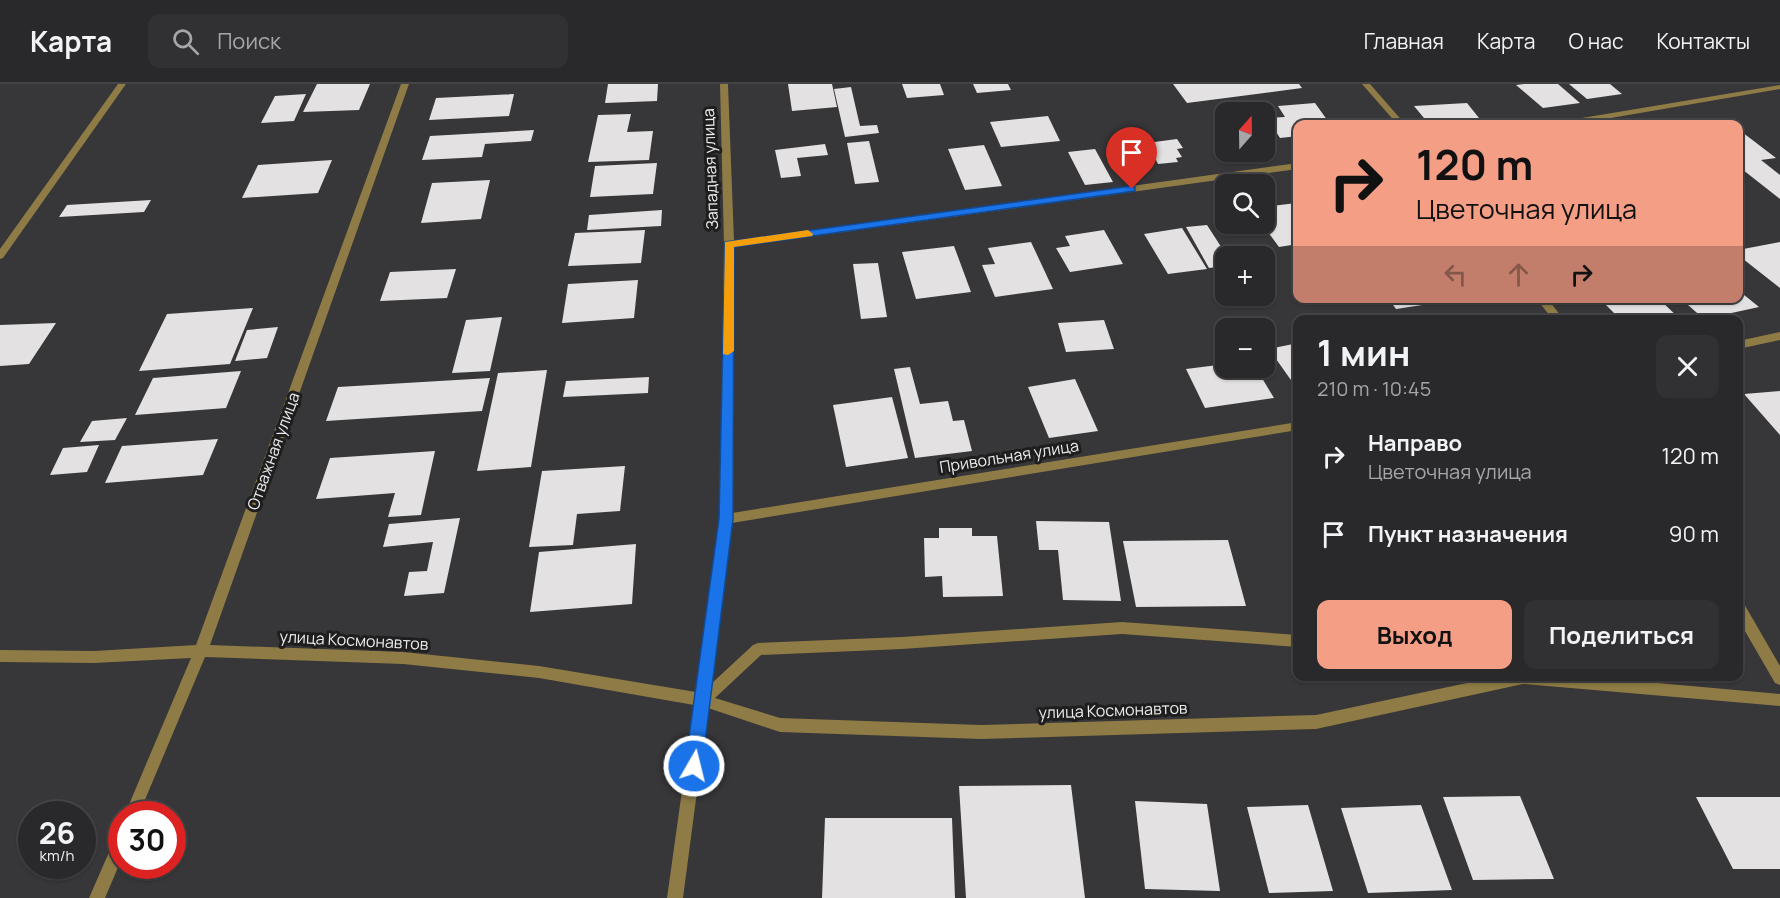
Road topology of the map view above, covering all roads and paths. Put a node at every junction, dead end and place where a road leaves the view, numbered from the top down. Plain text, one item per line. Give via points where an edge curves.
1 (122, 84) edge
2 (405, 84) edge
3 (724, 84) edge
4 (1366, 84) edge
5 (1780, 87) edge
6 (1398, 120) edge
7 (1587, 120) edge
8 (1293, 167) edge
9 (729, 245) junction
10 (0, 256) edge
11 (1545, 303) edge
12 (1555, 315) edge
13 (1780, 336) edge
14 (1743, 344) edge
15 (1293, 427) edge
16 (726, 519) junction
17 (1743, 615) edge
18 (1293, 641) edge
19 (201, 651) junction
20 (0, 656) edge
21 (1780, 679) edge
22 (1501, 681) edge
23 (1564, 681) edge
24 (703, 700) junction
25 (1780, 700) edge
26 (138, 801) edge
27 (108, 871) edge
28 (96, 898) edge
29 (675, 898) edge

1 - 10 street
2 - 19 street, Отважная улица
3 - 9 street, Западная улица
4 - 6 street
5 - 7 street
8 - 9 street
9 - 16 street, Западная улица
11 - 12 street
13 - 14 street
15 - 16 street, Привольная улица
16 - 24 street, Западная улица
17 - 21 street
18 - 24 street via 1122,628 758,649
19 - 20 street, улица Космонавтов via 94,657
19 - 24 street, улица Космонавтов via 414,660 539,672
19 - 26 street, Отважная улица
22 - 24 street, улица Космонавтов via 1316,722 1005,731 780,725
23 - 25 street, улица Космонавтов
24 - 29 street, Западная улица
27 - 28 street

